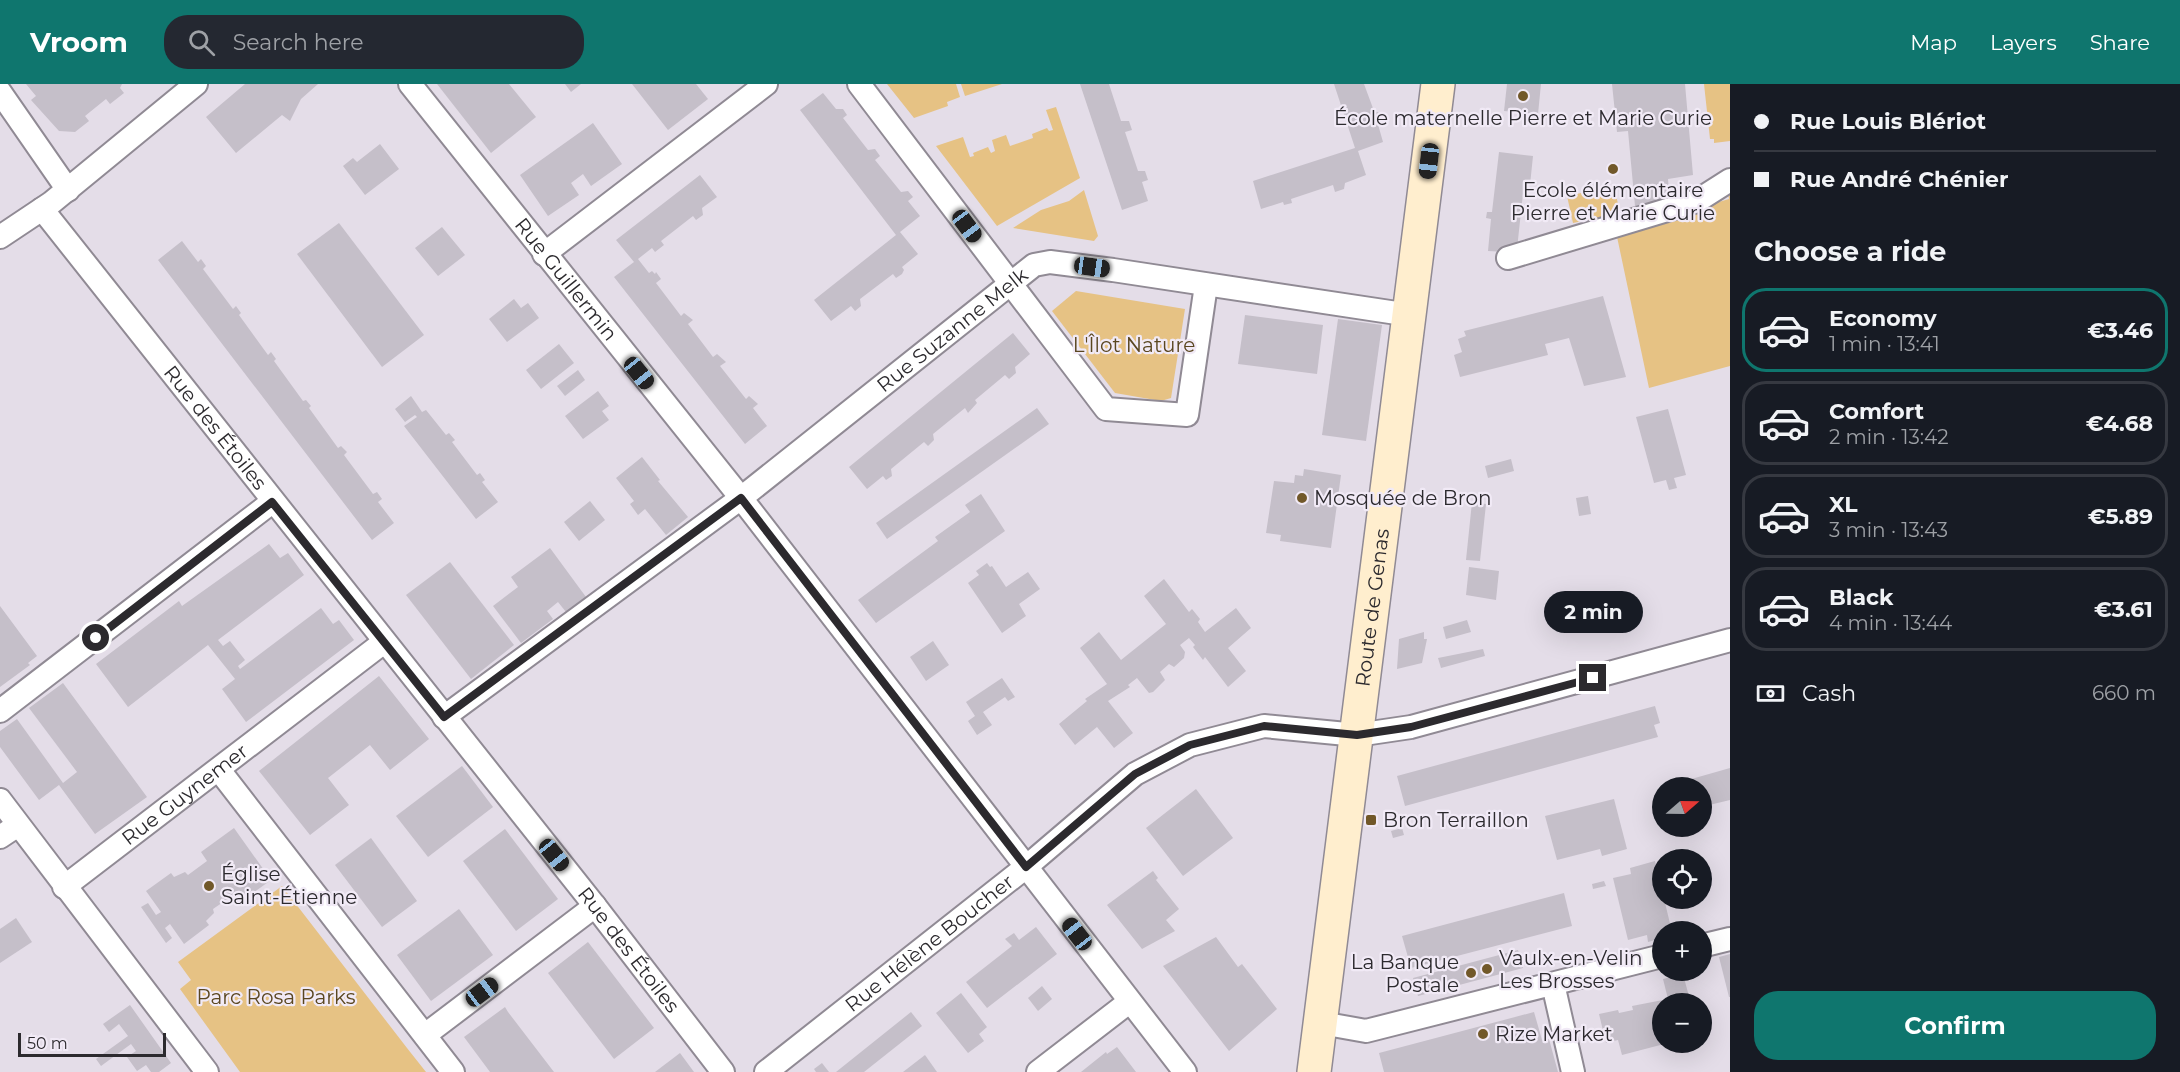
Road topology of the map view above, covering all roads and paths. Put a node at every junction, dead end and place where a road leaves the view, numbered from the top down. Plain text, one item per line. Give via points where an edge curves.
1 (196, 84) edge
2 (410, 84) edge
3 (766, 84) edge
4 (859, 84) edge
5 (1438, 84) edge
6 (1, 95) edge
7 (1730, 180) edge
8 (68, 190) junction
9 (42, 209) junction
10 (0, 237) edge
11 (544, 254) junction
12 (1508, 258) dead end
13 (1009, 282) junction
14 (1206, 285) junction
15 (1410, 315) junction
16 (741, 498) junction
17 (272, 502) junction
18 (1730, 640) edge
19 (384, 642) junction
20 (0, 711) edge
21 (444, 717) junction
22 (1357, 735) junction
23 (219, 770) junction
24 (0, 800) edge
25 (9, 831) edge
26 (1026, 867) junction
27 (64, 887) junction
28 (595, 906) junction
29 (1730, 939) edge
30 (1712, 943) edge
31 (1652, 959) edge
32 (1553, 984) junction
33 (1129, 1002) junction
34 (1321, 1023) junction
35 (425, 1035) junction
36 (207, 1072) edge
37 (453, 1072) edge
38 (723, 1072) edge
39 (766, 1072) edge
40 (1038, 1072) edge
41 (1185, 1072) edge
42 (1314, 1072) edge
43 (1574, 1072) edge

1 - 8 street
2 - 11 street, Rue Guillermin
3 - 11 street
4 - 13 street
5 - 15 main road, Route de Genas
6 - 8 street
7 - 12 street via 1697,201
8 - 9 street
9 - 10 street
9 - 17 street, Rue des Étoiles
11 - 16 street, Rue Guillermin
13 - 14 street, Rue Suzanne Melk via 1034,264 1050,262
13 - 14 street via 1106,409 1187,415
13 - 16 street, Rue Suzanne Melk
14 - 15 street, Rue Suzanne Melk
15 - 22 main road, Route de Genas
16 - 21 street
16 - 26 street, Rue Guillermin
17 - 19 street, Rue des Étoiles
17 - 20 street
18 - 22 street, Rue Hélène Boucher via 1411,727
19 - 21 street, Rue des Étoiles
19 - 23 street, Rue Guynemer
21 - 28 street, Rue des Étoiles
22 - 26 street, Rue Hélène Boucher via 1264,726 1190,745 1135,774
22 - 34 main road, Route de Genas
23 - 27 street, Rue Guynemer
23 - 35 street
24 - 25 street
25 - 27 street
26 - 33 street, Rue Guillermin
26 - 39 street, Rue Hélène Boucher
27 - 36 street
28 - 35 street
28 - 38 street, Rue des Étoiles
29 - 30 street
31 - 32 street
32 - 34 street via 1366,1031
32 - 43 street
33 - 40 street
33 - 41 street, Rue Guillermin
34 - 42 main road, Route de Genas
35 - 37 street

